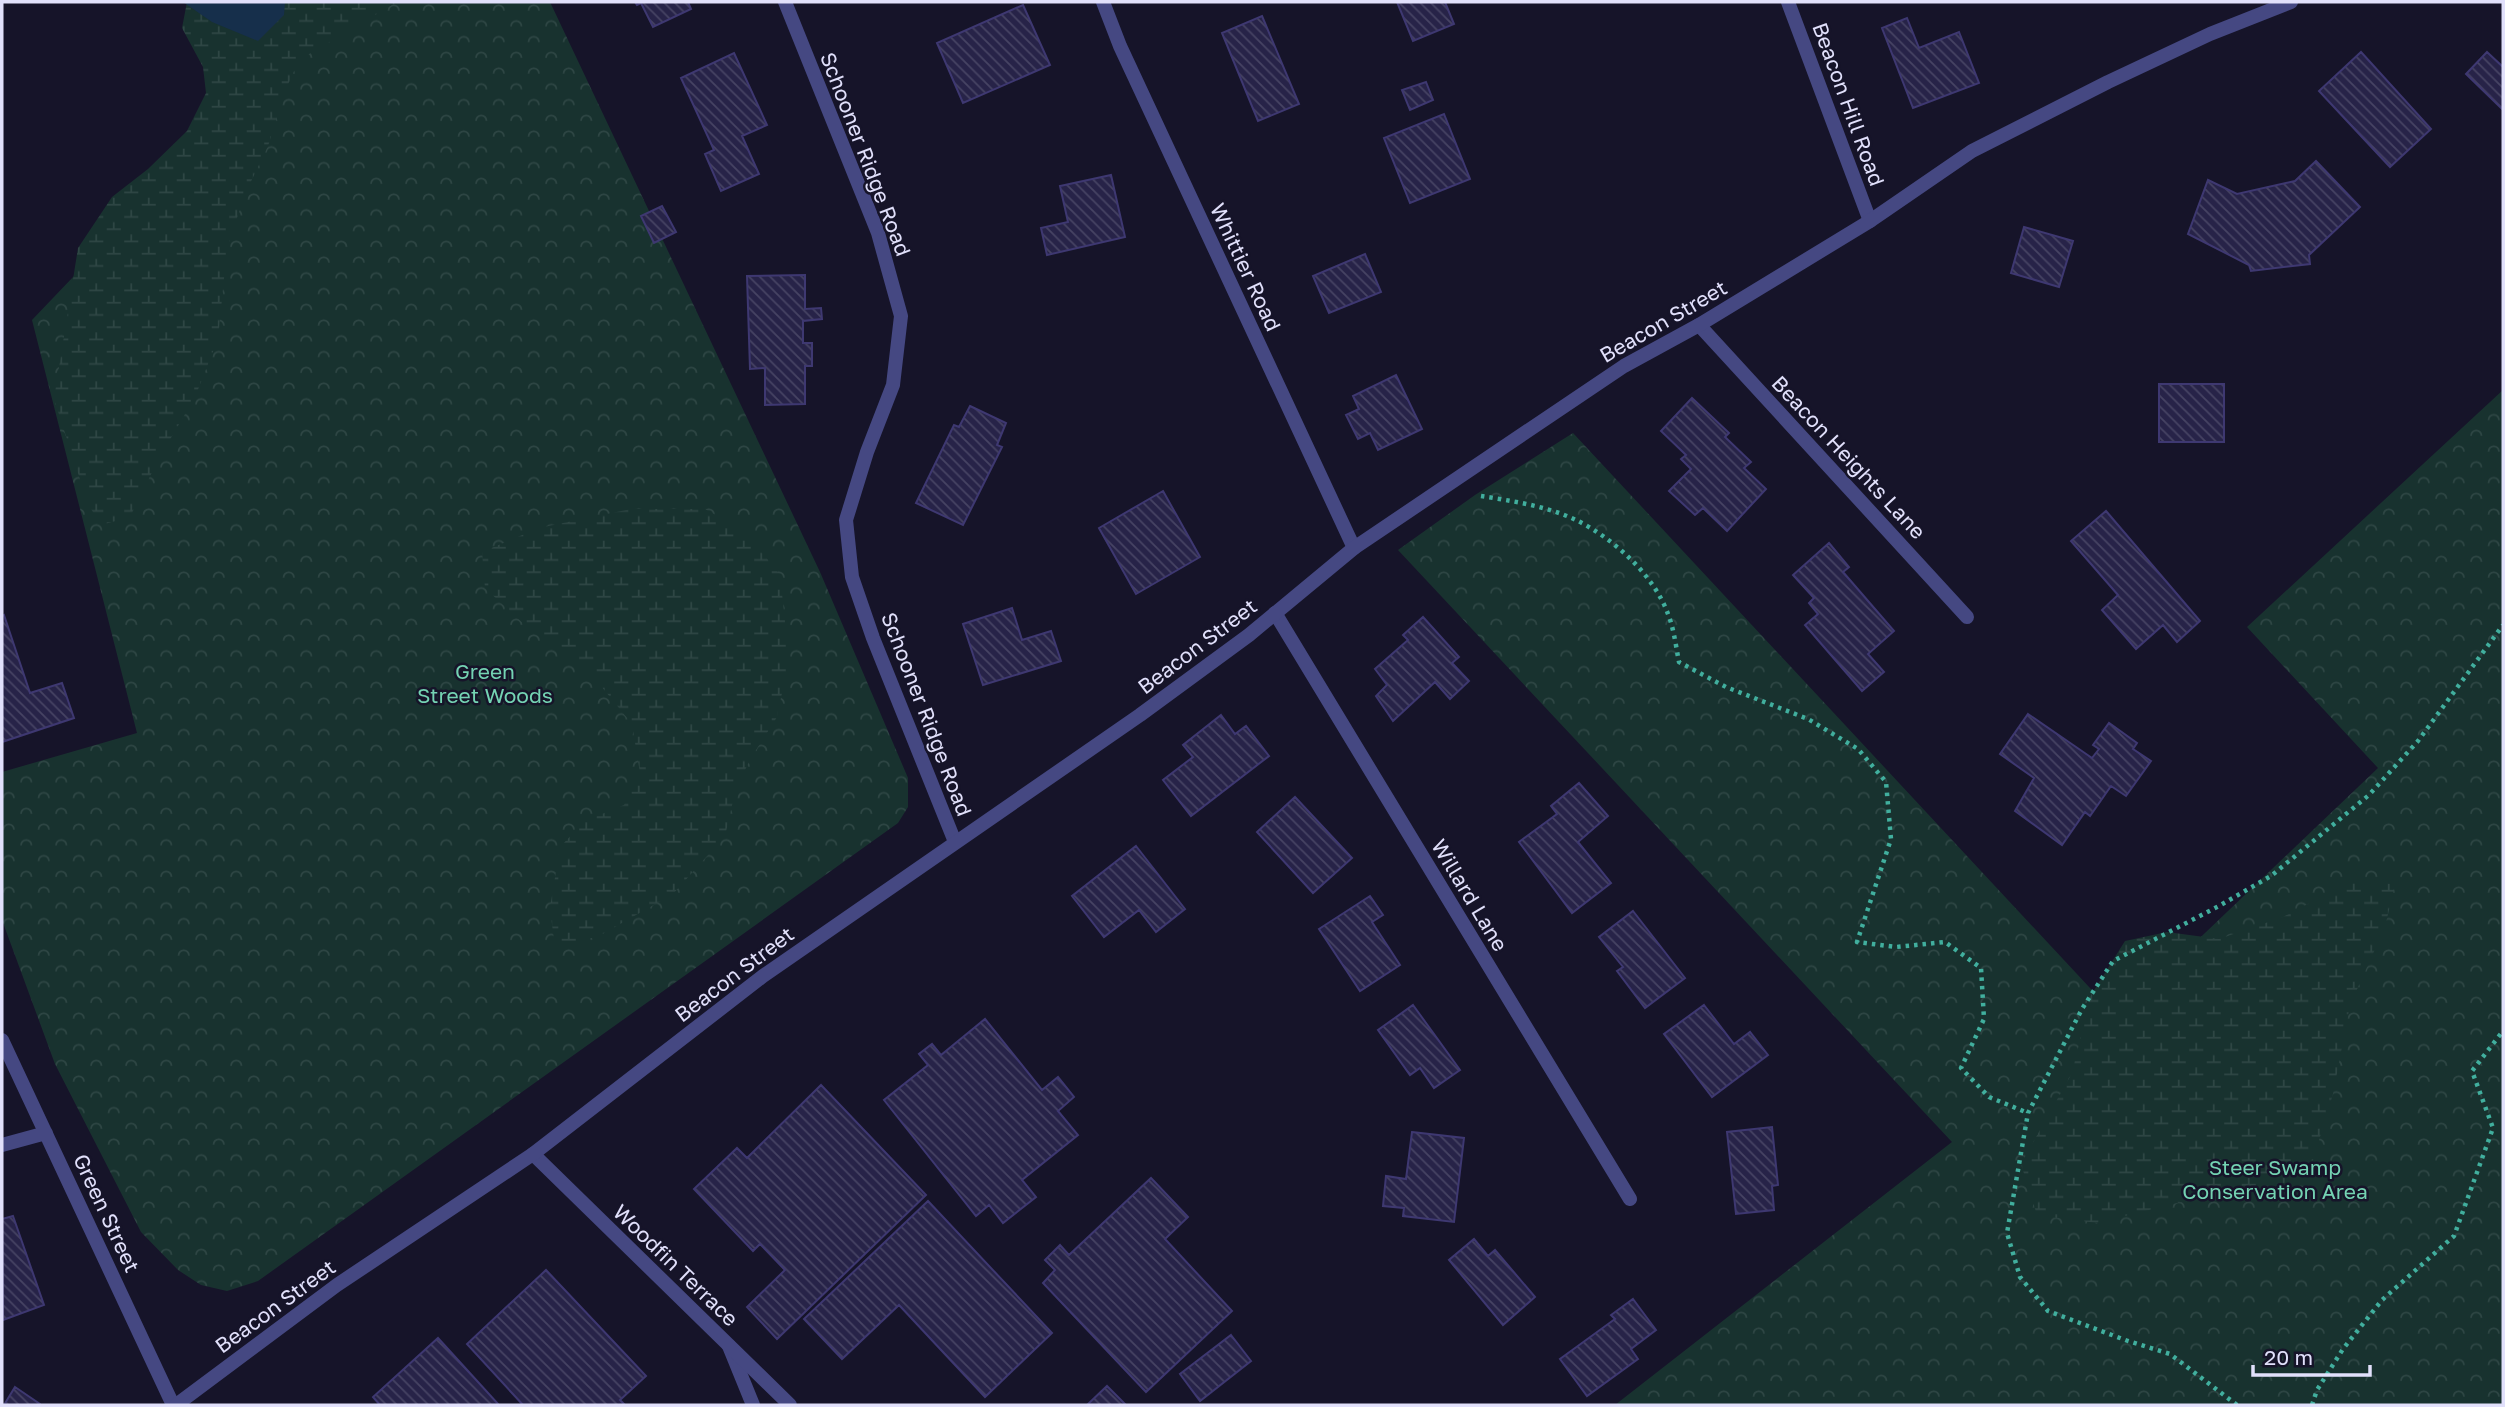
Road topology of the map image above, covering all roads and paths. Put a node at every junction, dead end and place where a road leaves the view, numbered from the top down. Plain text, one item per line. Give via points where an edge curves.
1 (785, 2) edge
2 (1103, 2) edge
3 (1788, 2) edge
4 (2291, 2) edge
5 (1870, 221) junction
6 (1699, 325) junction
7 (1458, 478) junction
8 (1354, 548) junction
9 (1275, 613) junction
10 (1967, 617) dead end
11 (2503, 625) edge
12 (955, 842) junction
13 (2503, 1031) edge
14 (2, 1040) edge
15 (2028, 1113) junction
16 (46, 1133) junction
17 (2, 1145) edge
18 (533, 1154) junction
19 (1630, 1199) dead end
20 (729, 1345) junction
21 (175, 1405) edge
22 (753, 1405) edge
23 (790, 1405) edge
24 (2237, 1405) edge
25 (2312, 1405) edge

1 - 12 street, Schooner Ridge Road via 878,233 901,316 893,385 846,520 852,577
2 - 8 street, Whittier Road
3 - 5 street, Beacon Hill Road
4 - 5 street, Beacon Street via 2210,34 1972,151
5 - 6 street, Beacon Street
6 - 7 street, Beacon Street via 1624,366
6 - 10 street, Beacon Heights Lane
7 - 8 street, Beacon Street
7 - 15 path via 1475,495 1518,502 1575,520 1614,546 1650,579 1669,615 1679,662 1726,687 1808,719 1858,748 1886,782 1891,839 1857,942 1896,947 1945,942 1982,968 1984,1020 1961,1068 1989,1097
8 - 9 street, Beacon Street
9 - 12 street, Beacon Street via 1140,715
9 - 19 street, Willard Lane
11 - 15 path via 2418,741 2369,795 2271,876 2113,961 2082,1009
12 - 18 street, Beacon Street via 763,976
13 - 25 path via 2472,1071 2493,1128 2454,1236 2382,1300 2343,1349
14 - 16 street, Green Street
15 - 24 path via 2007,1233 2020,1277 2048,1311 2170,1354
16 - 17 street
16 - 21 street, Green Street
18 - 20 street, Woodfin Terrace
18 - 21 street, Beacon Street via 337,1285
20 - 22 street
20 - 23 street, Woodfin Terrace

